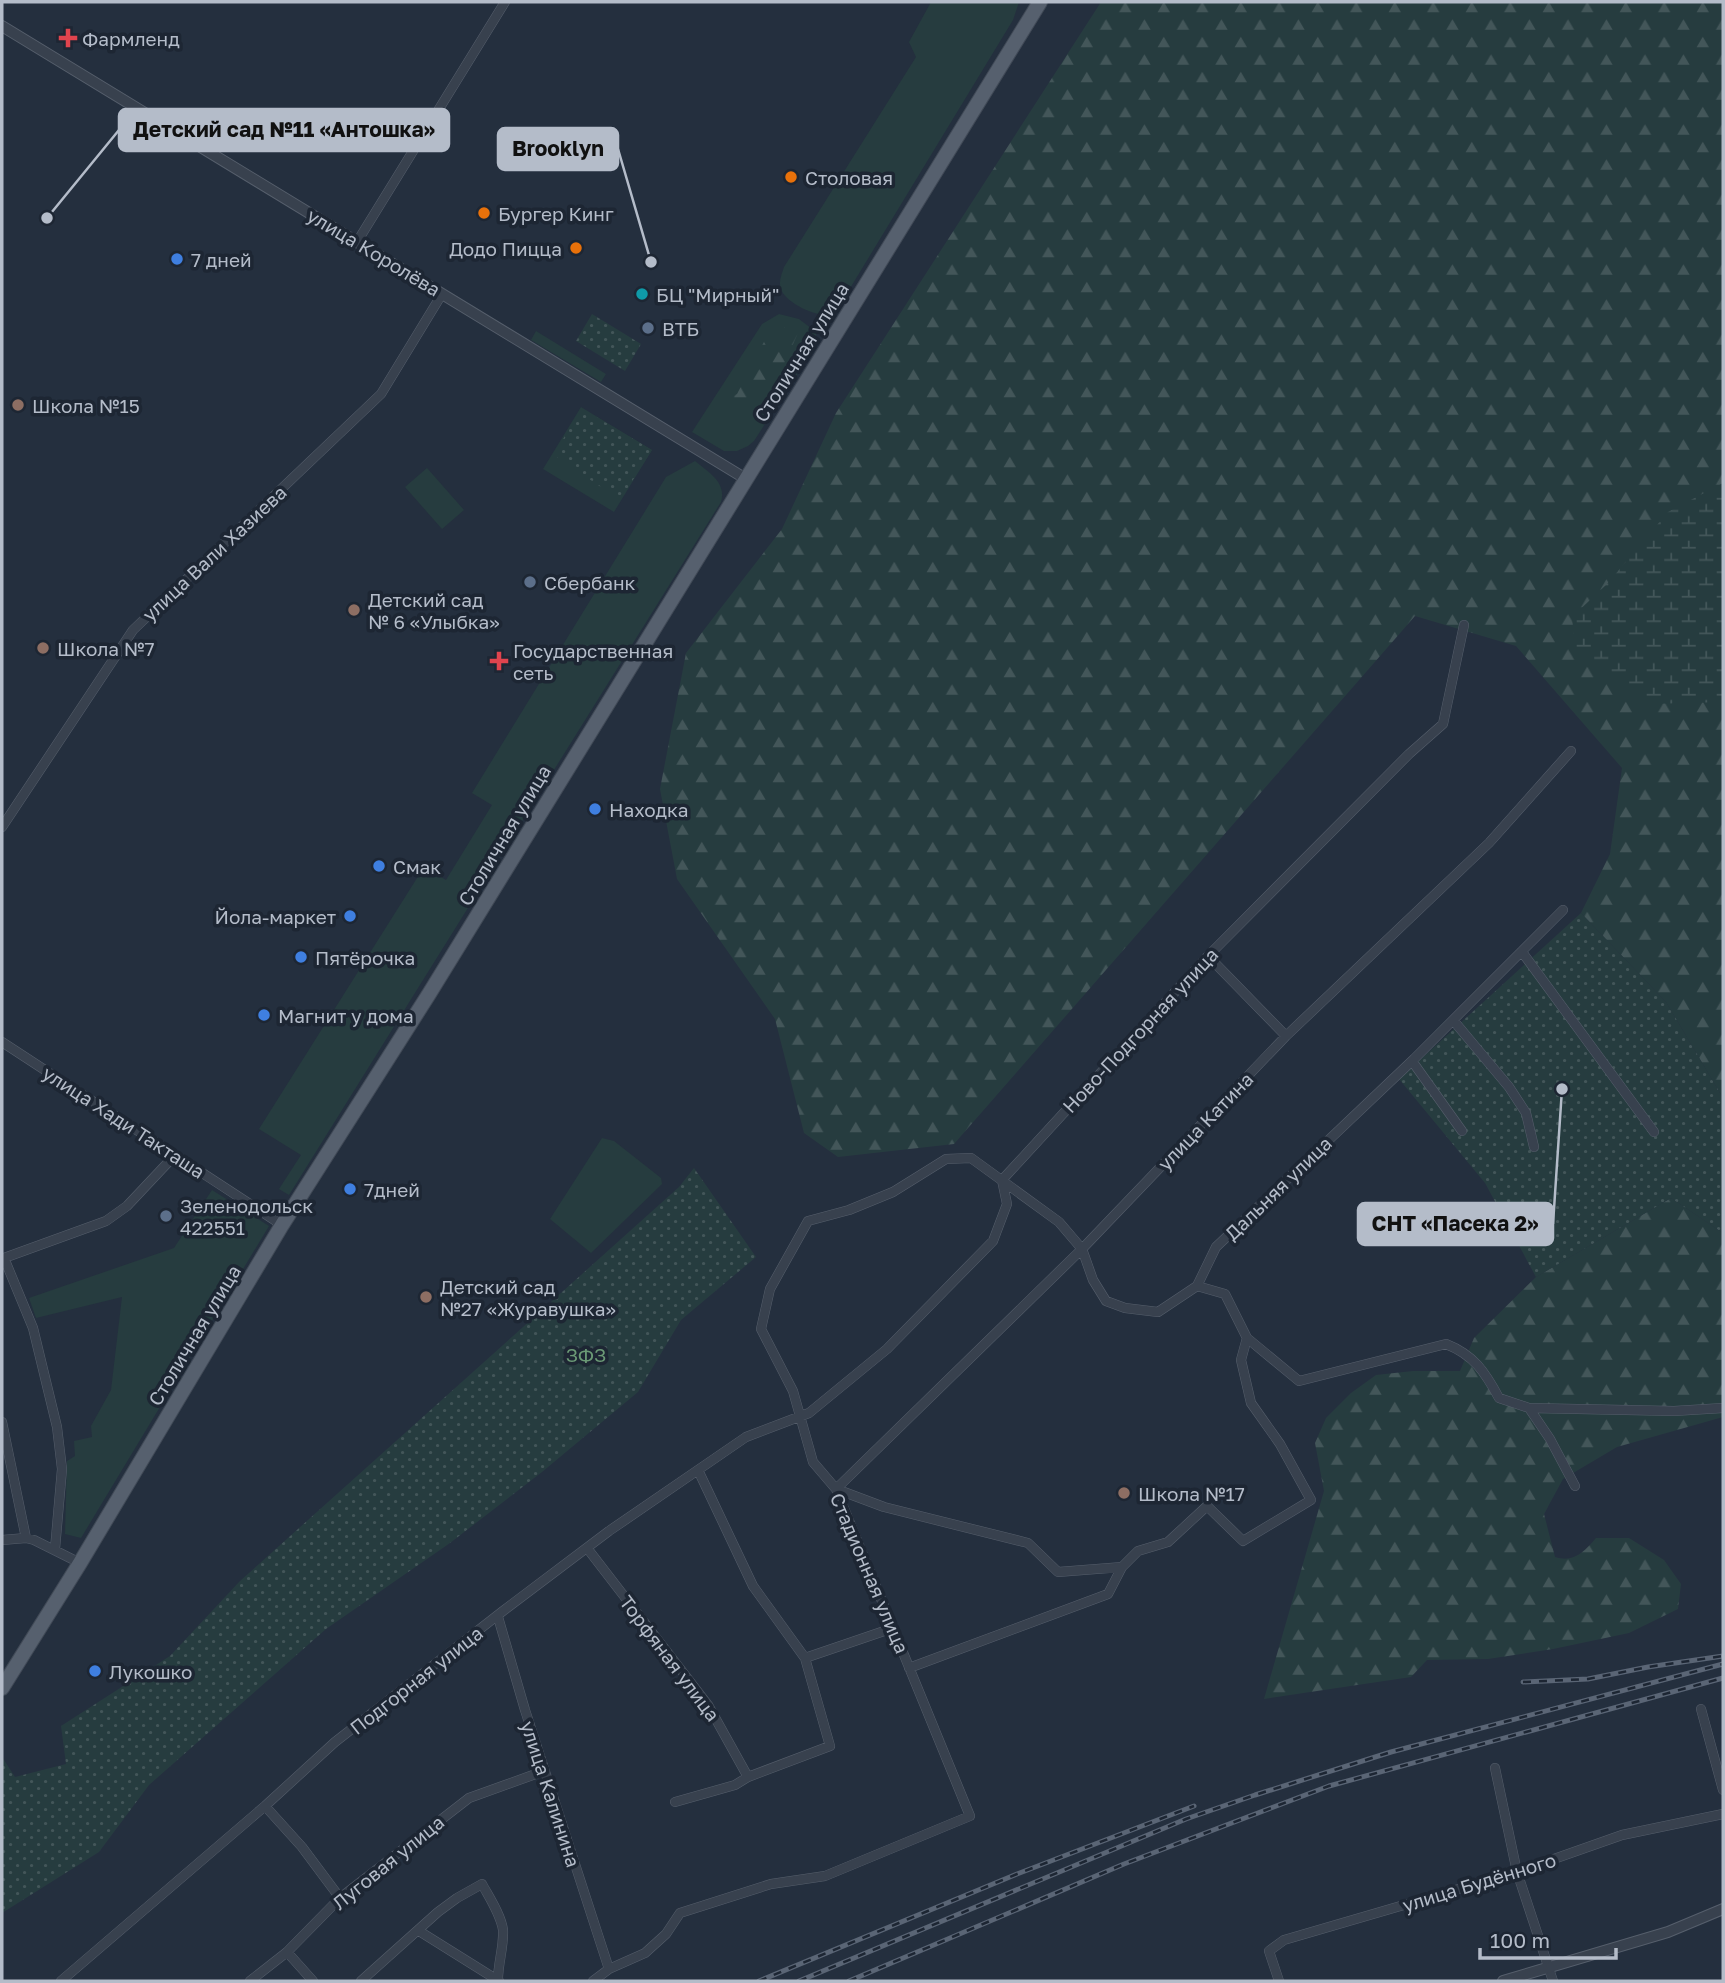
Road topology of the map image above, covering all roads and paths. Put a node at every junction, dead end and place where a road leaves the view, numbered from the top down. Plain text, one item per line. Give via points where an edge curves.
1 (505, 2) edge
2 (1040, 2) edge
3 (2, 26) edge
4 (357, 242) junction
5 (442, 294) junction
6 (746, 479) junction
7 (1464, 625) dead end
8 (1571, 751) dead end
9 (2, 827) edge
10 (1563, 910) dead end
11 (1522, 952) junction
12 (1208, 956) junction
13 (1453, 1020) junction
14 (1286, 1037) junction
15 (2, 1042) edge
16 (1412, 1061) junction
17 (1462, 1131) dead end
18 (1654, 1132) dead end
19 (1534, 1147) dead end
20 (175, 1155) junction
21 (1002, 1180) junction
22 (282, 1225) junction
23 (1082, 1249) junction
24 (3, 1256) edge
25 (1197, 1286) junction
26 (1247, 1338) junction
27 (1529, 1408) junction
28 (1723, 1408) edge
29 (798, 1417) junction
30 (2, 1422) edge
31 (698, 1470) junction
32 (1575, 1486) dead end
33 (836, 1489) junction
34 (26, 1538) junction
35 (2, 1540) edge
36 (587, 1548) junction
37 (55, 1549) junction
38 (80, 1563) junction
39 (1122, 1567) junction
40 (498, 1617) junction
41 (893, 1628) junction
42 (805, 1658) junction
43 (909, 1668) junction
44 (2, 1688) edge
45 (1701, 1709) dead end
46 (1495, 1768) dead end
47 (544, 1771) junction
48 (748, 1777) junction
49 (1723, 1790) edge
50 (675, 1802) dead end
51 (265, 1806) junction
52 (1723, 1814) edge
53 (1517, 1872) junction
54 (340, 1898) junction
55 (1723, 1909) edge
56 (419, 1931) junction
57 (287, 1952) junction
58 (1548, 1968) junction
59 (609, 1969) junction
60 (498, 1980) edge
61 (61, 1981) edge
62 (250, 1981) edge
63 (313, 1981) edge
64 (361, 1981) edge
65 (593, 1981) edge
66 (1279, 1981) edge
67 (1503, 1981) edge
68 (1553, 1981) edge

1 - 4 street
2 - 6 main road, Столичная улица
3 - 4 street, улица Королёва
4 - 5 street, улица Королёва
5 - 6 street, улица Королёва
5 - 9 street, улица Вали Хазиева via 381,394 133,630
6 - 22 main road, Столичная улица
7 - 12 street, Ново-Подгорная улица via 1443,724
8 - 14 street, улица Катина via 1489,843
10 - 11 street, Дальняя улица
11 - 13 street, Дальняя улица
11 - 18 street
12 - 14 street
12 - 21 street, Ново-Подгорная улица
13 - 16 street, Дальняя улица
13 - 19 street via 1526,1113
14 - 23 street, улица Катина
15 - 20 street, улица Хади Такташа
16 - 17 street
16 - 25 street, Дальняя улица via 1216,1247
20 - 22 street, улица Хади Такташа
20 - 24 street via 127,1206 106,1221
21 - 23 street via 1059,1222
21 - 29 street via 1007,1204 993,1241 887,1349
21 - 29 street, Стадионная улица via 971,1158 946,1159 893,1192 808,1221 770,1289 761,1329 793,1391
22 - 38 main road, Столичная улица
23 - 25 street via 1105,1301 1125,1308 1158,1312
23 - 33 street, улица Катина
24 - 37 street via 33,1328 57,1427 62,1469
25 - 26 street via 1225,1294
26 - 27 street via 1300,1381 1446,1345 1485,1371 1499,1398
26 - 39 street via 1241,1360 1251,1403 1311,1500 1243,1541 1207,1506 1168,1542 1138,1551
27 - 28 street
27 - 32 street
29 - 31 street, Подгорная улица via 746,1437
29 - 33 street, Стадионная улица via 813,1462
30 - 34 street
31 - 36 street, Подгорная улица
31 - 42 street via 753,1586
33 - 39 street via 884,1507 1028,1543 1058,1572
33 - 41 street, Стадионная улица
34 - 35 street
34 - 37 street
36 - 40 street, Подгорная улица
36 - 48 street, Торфяная улица via 708,1705
37 - 38 street
38 - 44 main road, Столичная улица
39 - 43 street via 1108,1594
40 - 47 street, улица Калинина
40 - 51 street, Подгорная улица via 335,1742
41 - 42 street
41 - 43 street, Стадионная улица
42 - 48 street via 830,1746
43 - 59 street, Стадионная улица via 970,1816 825,1877 771,1884 680,1913 645,1953
45 - 49 street
46 - 53 street
47 - 54 street, Луговая улица via 469,1798
47 - 59 street, улица Калинина
48 - 50 street
51 - 54 street
51 - 61 street, Подгорная улица
52 - 53 street, улица Будённого via 1622,1835
53 - 58 street
53 - 66 street, улица Будённого via 1284,1940 1269,1951
54 - 57 street, Луговая улица
55 - 58 street
56 - 60 street
56 - 60 street via 457,1898 482,1884 503,1928
56 - 64 street
57 - 62 street, Луговая улица
57 - 63 street
58 - 67 street
58 - 68 street
59 - 65 street

